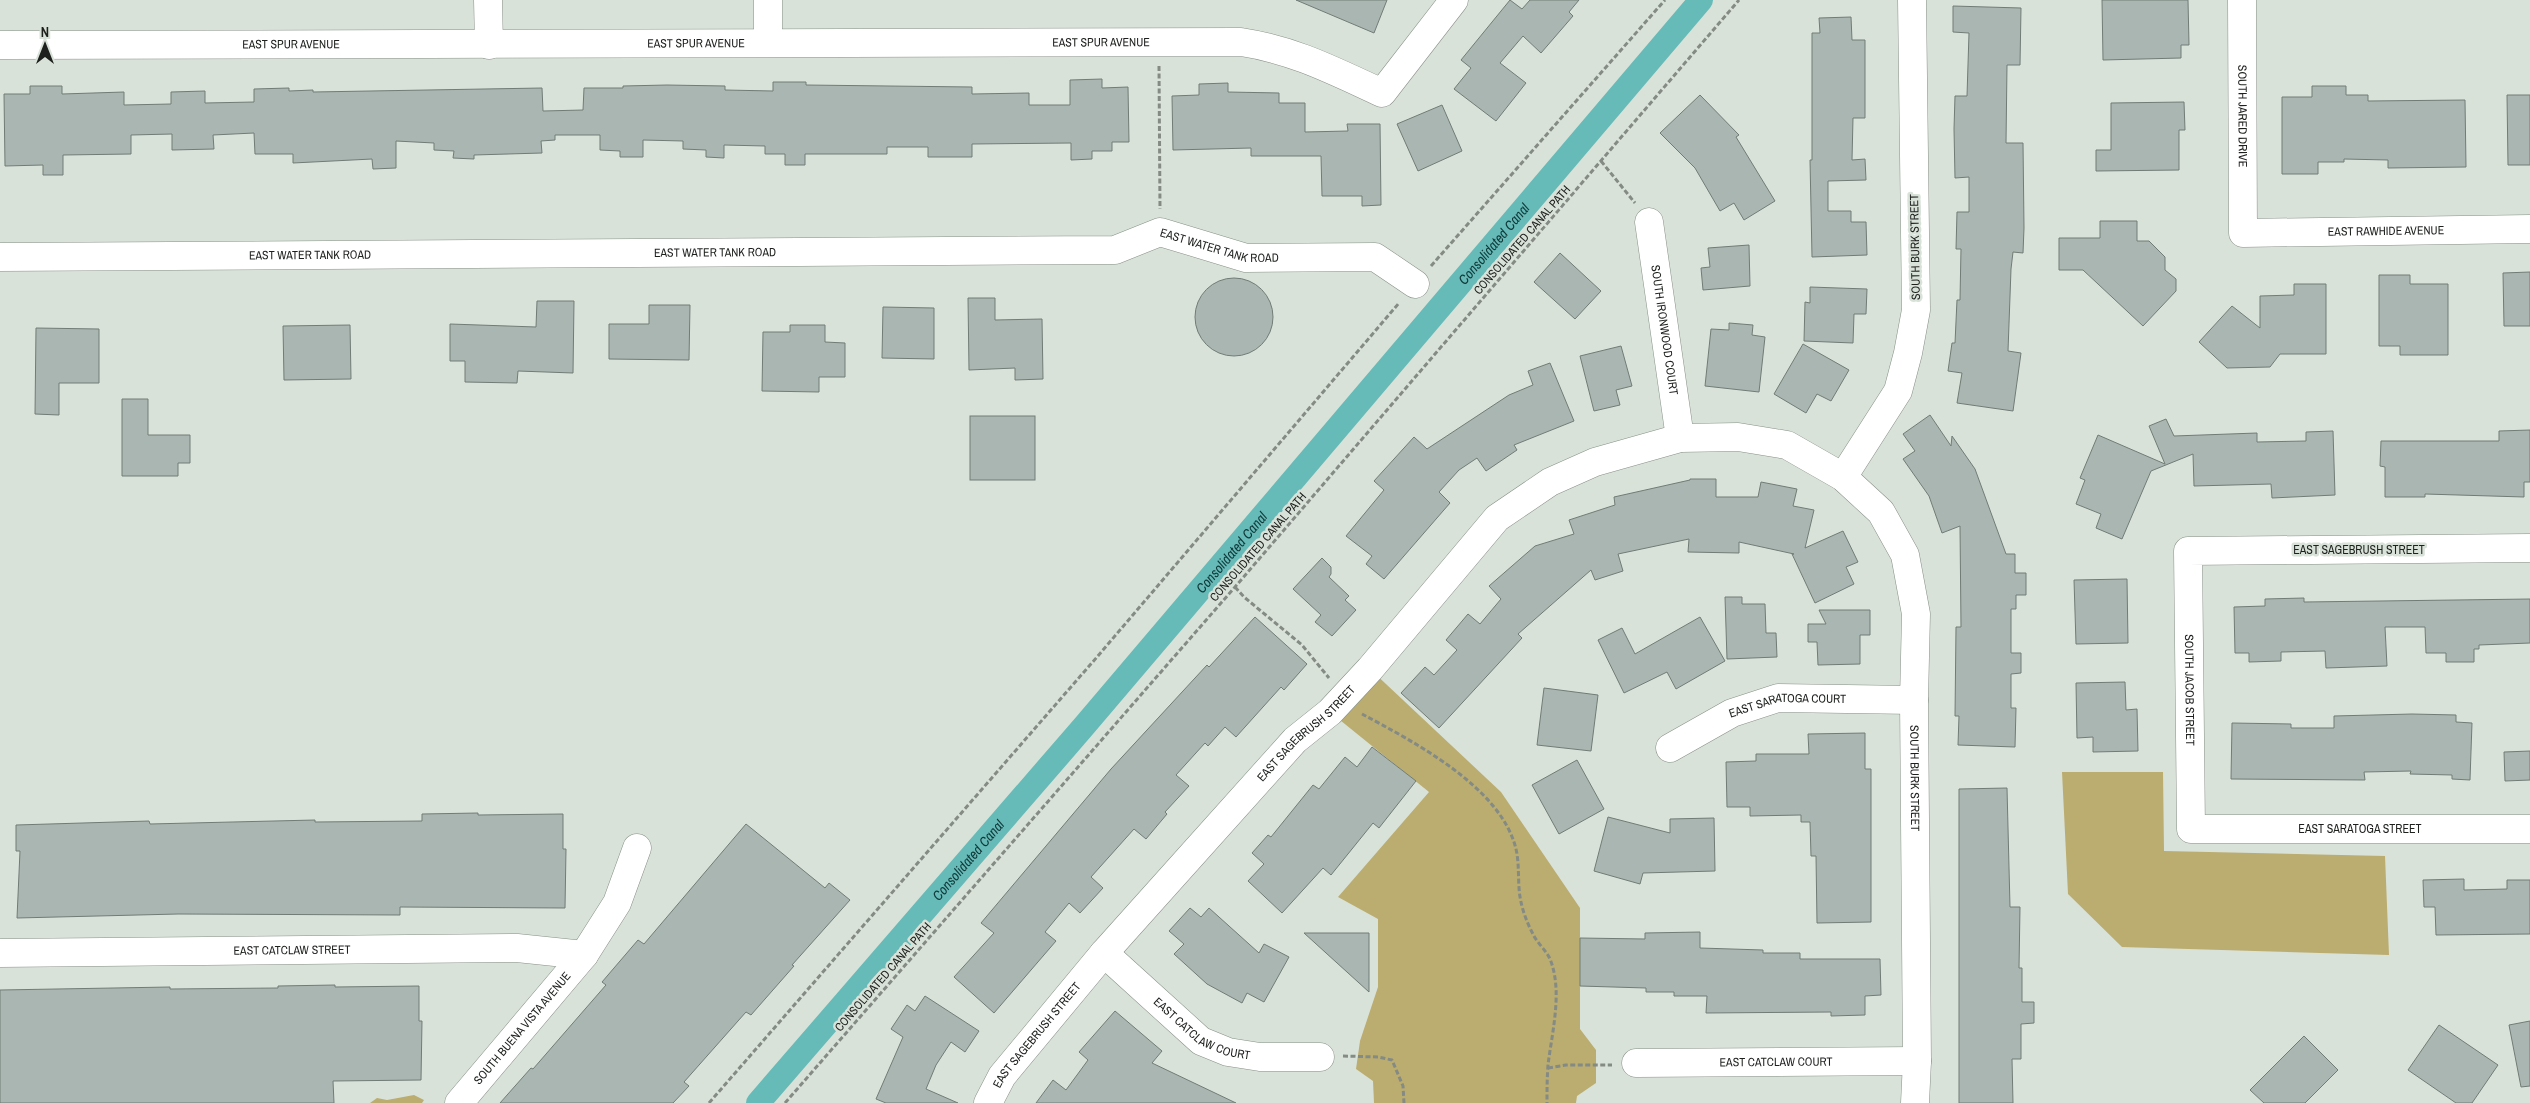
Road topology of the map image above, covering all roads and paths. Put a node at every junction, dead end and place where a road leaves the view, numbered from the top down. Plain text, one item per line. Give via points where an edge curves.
1 (488, 0) edge
2 (768, 0) edge
3 (1454, 0) edge
4 (1665, 0) edge
5 (1740, 0) edge
6 (1912, 0) edge
7 (2242, 0) edge
8 (768, 42) junction
9 (1159, 42) junction
10 (0, 45) edge
11 (488, 45) junction
12 (1601, 161) junction
13 (1649, 222) joint
14 (2530, 229) edge
15 (1160, 232) junction
16 (2243, 233) joint
17 (0, 257) edge
18 (1415, 284) junction
19 (1680, 438) junction
20 (1843, 477) junction
21 (2530, 548) edge
22 (2188, 551) joint
23 (1235, 587) junction
24 (1344, 697) junction
25 (1914, 700) junction
26 (1670, 748) dead end
27 (2191, 828) joint
28 (2530, 829) edge
29 (637, 848) dead end
30 (0, 953) edge
31 (1104, 953) junction
32 (584, 955) junction
33 (1320, 1058) joint
34 (1917, 1061) junction
35 (1636, 1063) joint
36 (1548, 1068) junction
37 (459, 1103) edge
38 (709, 1103) edge
39 (786, 1103) edge
40 (988, 1103) edge
41 (1404, 1103) edge
42 (1546, 1103) edge
43 (1915, 1103) edge

1 - 11 street
2 - 8 street
3 - 9 street, EAST SPUR AVENUE via 1382,93 1301,55 1271,46 1242,42
4 - 18 path
5 - 12 path, CONSOLIDATED CANAL PATH
6 - 20 street, SOUTH BURK STREET via 1916,310 1898,391
7 - 16 street, SOUTH JARED DRIVE
8 - 9 street, EAST SPUR AVENUE
8 - 11 street, EAST SPUR AVENUE
9 - 15 path
10 - 11 street, EAST SPUR AVENUE
12 - 13 path
12 - 23 path, CONSOLIDATED CANAL PATH
13 - 19 street, SOUTH IRONWOOD COURT
14 - 16 street, EAST RAWHIDE AVENUE
15 - 17 street, EAST WATER TANK ROAD via 1115,250
15 - 18 street, EAST WATER TANK ROAD via 1246,258 1375,258
18 - 38 path
19 - 20 street, SOUTH BURK STREET via 1738,437 1787,445
19 - 24 street, EAST SAGEBRUSH STREET via 1595,462 1550,482 1498,518
20 - 25 street, SOUTH BURK STREET via 1881,512 1905,555 1916,614
21 - 22 street, EAST SAGEBRUSH STREET
22 - 27 street, SOUTH JACOB STREET
23 - 24 path via 1302,645
23 - 39 path, CONSOLIDATED CANAL PATH
24 - 31 street, EAST SAGEBRUSH STREET via 1295,740
24 - 36 path via 1362,714 1407,738 1458,774 1481,793 1501,817 1516,848 1521,903 1533,934 1550,958 1554,977 1555,1001
25 - 26 street, EAST SARATOGA COURT via 1778,698 1732,714
25 - 34 street, SOUTH BURK STREET
27 - 28 street, EAST SARATOGA STREET
29 - 32 street, SOUTH BUENA VISTA AVENUE via 617,903
30 - 32 street, EAST CATCLAW STREET via 517,948
31 - 33 street, EAST CATCLAW COURT via 1201,1041 1228,1052 1260,1058
31 - 40 street, EAST SAGEBRUSH STREET via 1002,1076
32 - 37 street, SOUTH BUENA VISTA AVENUE
33 - 41 path via 1354,1056 1392,1060 1403,1086
34 - 35 street, EAST CATCLAW COURT
34 - 43 street, SOUTH BURK STREET
35 - 36 path
36 - 42 path

